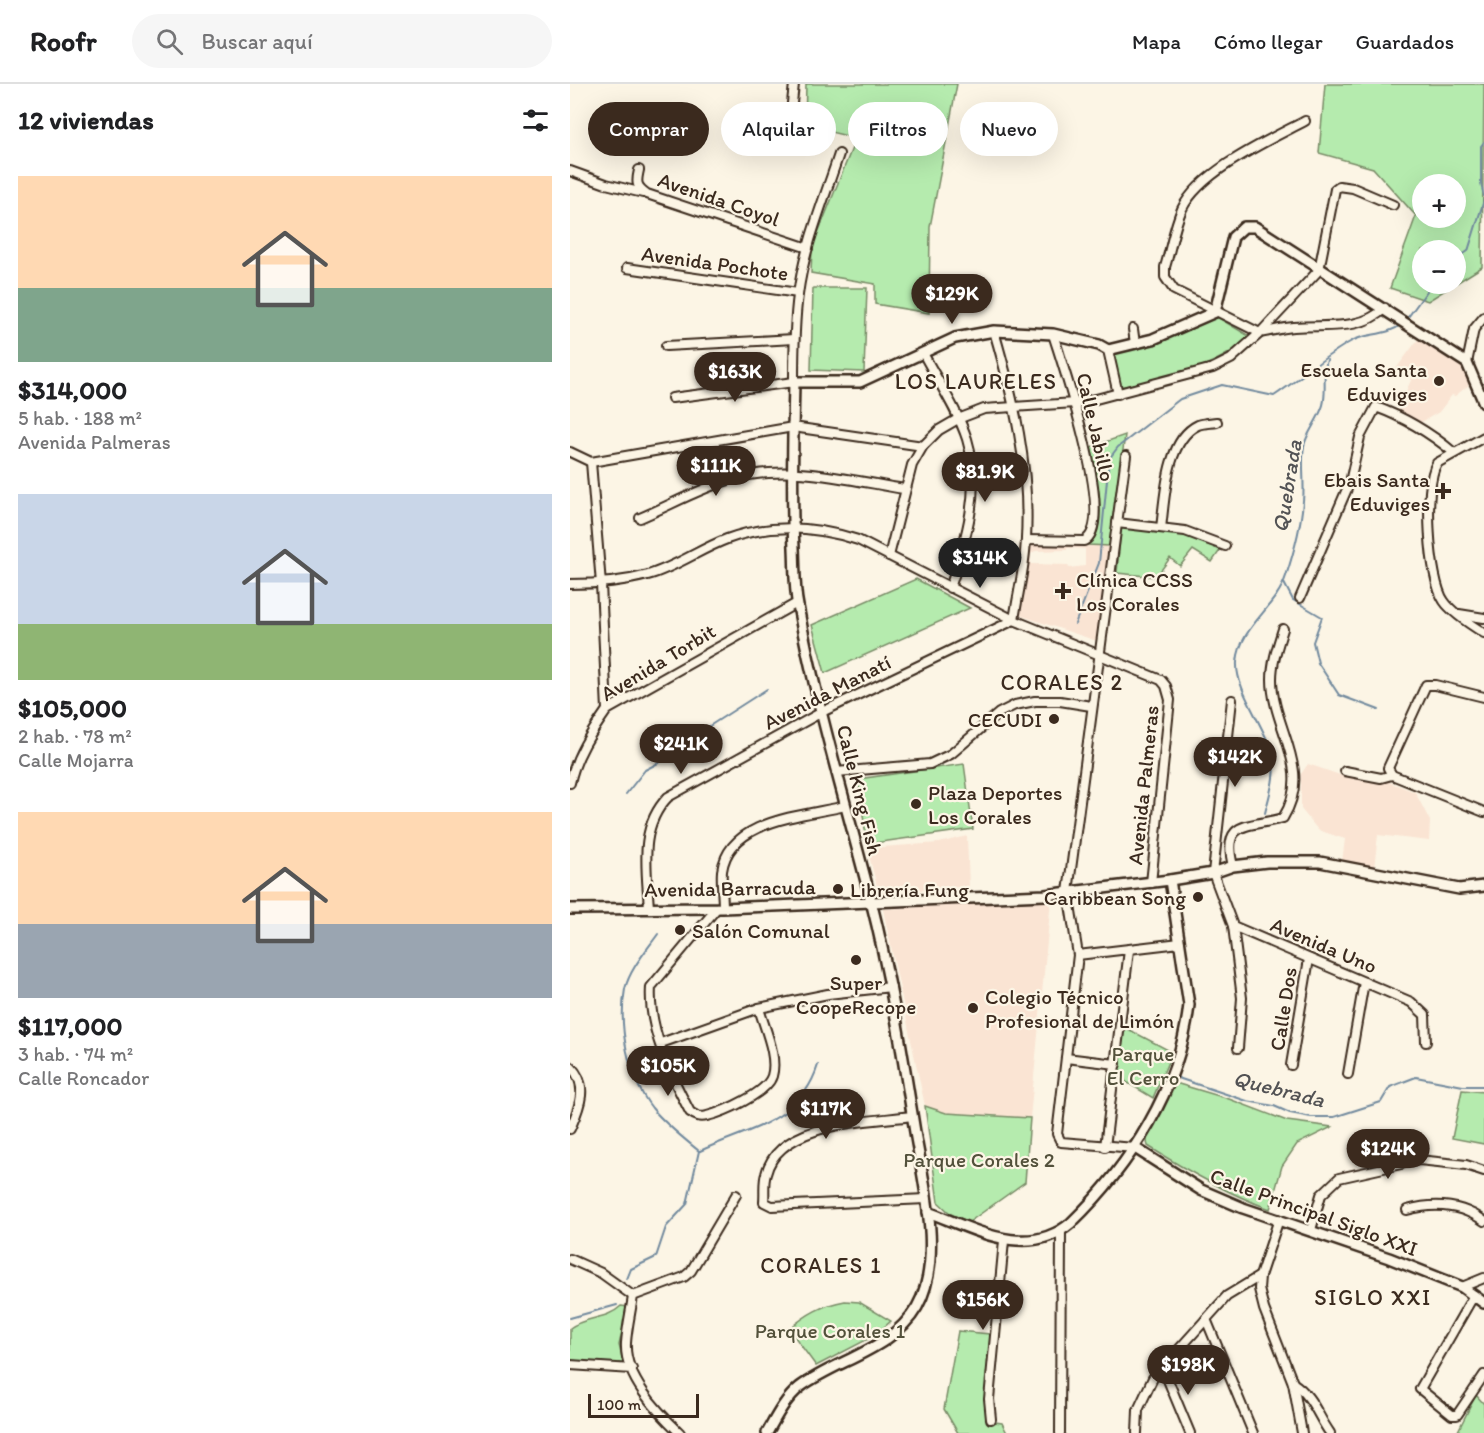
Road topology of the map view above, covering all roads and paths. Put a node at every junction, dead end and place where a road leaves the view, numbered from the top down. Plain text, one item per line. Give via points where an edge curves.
1 (794, 84) edge
2 (792, 102) edge
3 (1305, 121) dead end
4 (839, 154) dead end
5 (639, 170) dead end
6 (570, 171) edge
7 (647, 194) junction
8 (1393, 205) dead end
9 (807, 248) junction
10 (627, 268) dead end
11 (1319, 270) junction
12 (798, 293) junction
13 (1385, 308) junction
14 (1215, 312) junction
15 (1484, 317) edge
16 (1133, 329) dead end
17 (994, 332) junction
18 (1260, 333) junction
19 (1053, 334) junction
20 (794, 339) junction
21 (1135, 344) junction
22 (666, 346) dead end
23 (1108, 350) junction
24 (923, 353) junction
25 (1467, 363) junction
26 (794, 382) junction
27 (1118, 394) junction
28 (672, 398) dead end
29 (1075, 403) junction
30 (1484, 403) edge
31 (1016, 408) junction
32 (958, 419) junction
33 (1217, 422) dead end
34 (793, 427) junction
35 (1484, 437) edge
36 (923, 446) junction
37 (570, 452) edge
38 (1454, 452) junction
39 (1126, 456) dead end
40 (591, 462) junction
41 (793, 471) junction
42 (904, 489) junction
43 (640, 518) dead end
44 (1117, 523) junction
45 (793, 526) junction
46 (1161, 528) junction
47 (1026, 540) junction
48 (1225, 546) dead end
49 (889, 556) junction
50 (570, 584) edge
51 (601, 584) junction
52 (950, 588) junction
53 (1299, 598) dead end
54 (797, 603) junction
55 (1457, 613) junction
56 (1484, 618) edge
57 (1014, 620) junction
58 (1283, 629) dead end
59 (1484, 633) edge
60 (1098, 652) junction
61 (1484, 697) edge
62 (1232, 700) dead end
63 (1091, 706) junction
64 (607, 710) junction
65 (822, 712) junction
66 (1345, 771) dead end
67 (836, 772) junction
68 (1392, 775) junction
69 (570, 783) edge
70 (845, 806) junction
71 (1484, 812) edge
72 (1233, 866) junction
73 (1213, 873) junction
74 (1170, 880) junction
75 (1151, 883) junction
76 (1484, 886) edge
77 (1068, 892) junction
78 (871, 902) junction
79 (720, 908) junction
80 (570, 909) edge
81 (649, 909) junction
82 (1233, 926) junction
83 (1180, 943) junction
84 (1129, 950) junction
85 (1078, 955) junction
86 (1309, 959) junction
87 (1364, 982) junction
88 (891, 987) junction
89 (759, 1008) junction
90 (1426, 1042) dead end
91 (661, 1043) junction
92 (1238, 1048) dead end
93 (1066, 1058) junction
94 (1116, 1064) junction
95 (1292, 1065) dead end
96 (570, 1066) edge
97 (1348, 1074) dead end
98 (912, 1116) junction
99 (570, 1130) edge
100 (1105, 1147) junction
101 (1135, 1148) junction
102 (1484, 1171) edge
103 (736, 1195) dead end
104 (926, 1199) junction
105 (1407, 1210) dead end
106 (928, 1212) junction
107 (1280, 1219) junction
108 (1484, 1221) edge
109 (1311, 1230) junction
110 (1061, 1231) junction
111 (1004, 1240) junction
112 (570, 1259) edge
113 (1260, 1276) junction
114 (1484, 1278) edge
115 (1462, 1287) junction
116 (1474, 1295) junction
117 (633, 1296) junction
118 (1484, 1303) edge
119 (1206, 1319) junction
120 (570, 1365) edge
121 (1163, 1368) junction
122 (632, 1370) junction
123 (1484, 1375) edge
124 (1293, 1383) junction
125 (991, 1419) dead end
126 (680, 1433) edge
127 (766, 1433) edge
128 (1060, 1433) edge
129 (1137, 1433) edge
130 (1190, 1433) edge
131 (1253, 1433) edge
132 (1302, 1433) edge
133 (1330, 1433) edge

1 - 2 street
3 - 14 street via 1238,156 1202,185 1182,210 1165,276 1174,290
4 - 9 street, Calle King Fish
5 - 7 street, Avenida Coyol via 638,188
6 - 7 street
7 - 9 street, Avenida Coyol
8 - 11 street via 1353,188 1335,189
9 - 12 street, Calle King Fish
10 - 12 street, Avenida Pochote
11 - 13 street
11 - 14 street via 1255,227 1244,227 1233,237
11 - 18 street
12 - 20 street, Calle King Fish
13 - 18 street via 1361,323
13 - 25 street
14 - 18 street
14 - 21 street
15 - 25 street via 1474,328
16 - 21 street
17 - 19 street
17 - 24 street via 955,338
17 - 31 street
18 - 27 street via 1232,359 1213,368
19 - 23 street
19 - 29 street, Calle Jabillo
20 - 22 street
20 - 26 street, Calle King Fish
21 - 23 street
23 - 27 street
24 - 26 street via 860,382
24 - 32 street
25 - 30 street
26 - 28 street
26 - 34 street, Calle King Fish
27 - 29 street
29 - 31 street
29 - 47 street, Calle Jabillo via 1093,480 1091,536 1084,541
31 - 32 street via 984,409
31 - 47 street via 1024,451
32 - 36 street
32 - 52 street via 972,463 973,484 965,543
33 - 46 street via 1197,426 1172,456
34 - 36 street
34 - 40 street
34 - 41 street, Calle King Fish
35 - 38 street
36 - 42 street
37 - 40 street
38 - 53 street via 1434,435 1376,407 1360,437 1350,482
38 - 55 street via 1433,469 1428,499 1437,588 1444,602
39 - 44 street
40 - 51 street
41 - 42 street
41 - 43 street via 735,478
41 - 45 street, Calle King Fish
42 - 49 street
44 - 46 street
44 - 60 street
45 - 49 street, Avenida Palmeras via 858,540
45 - 51 street, Avenida Palmeras via 727,539 668,568
45 - 54 street, Calle King Fish
46 - 48 street via 1192,533
47 - 57 street
49 - 52 street, Avenida Palmeras
50 - 51 street, Avenida Palmeras
51 - 64 street
52 - 57 street, Avenida Palmeras
54 - 64 street, Avenida Torbit
54 - 65 street, Calle King Fish
55 - 56 street
55 - 59 street
57 - 60 street, Avenida Palmeras
57 - 65 street, Avenida Manatí
58 - 72 street via 1272,679 1294,762 1292,803 1283,818 1240,827 1232,834 1229,840
60 - 63 street
60 - 75 street, Avenida Palmeras via 1167,686 1170,700
61 - 68 street via 1426,686 1392,754 1388,768
62 - 73 street
63 - 67 street via 1060,701 1015,705 999,713 951,754 930,764
63 - 77 street
64 - 69 street, Avenida Torbit via 589,735
65 - 67 street, Calle King Fish
65 - 81 street, Avenida Manatí via 668,797 657,808 646,837
66 - 68 street via 1381,778
67 - 70 street, Calle King Fish
68 - 71 street
70 - 78 street, Calle King Fish
70 - 79 street via 762,826 744,835 730,850 722,869
72 - 73 street, Avenida Barracuda
72 - 76 street, Avenida Barracuda via 1320,862 1431,885 1459,889
73 - 74 street, Avenida Barracuda
73 - 82 street
74 - 75 street, Avenida Barracuda
74 - 83 street
75 - 77 street, Avenida Barracuda
77 - 78 street, Avenida Barracuda
77 - 85 street
78 - 79 street, Avenida Barracuda
78 - 88 street, Calle King Fish
79 - 81 street, Avenida Barracuda
79 - 91 street via 651,987
80 - 81 street, Avenida Barracuda
82 - 86 street, Avenida Uno
82 - 92 street via 1242,998
83 - 84 street
83 - 101 street via 1187,1023 1167,1083
84 - 85 street
84 - 94 street
85 - 93 street
86 - 87 street, Avenida Uno
86 - 95 street, Calle Dos
87 - 90 street, Avenida Uno via 1420,1009 1425,1015
87 - 97 street
88 - 89 street
88 - 98 street, Calle King Fish
89 - 91 street
89 - 91 street via 773,1074 767,1086 755,1095 706,1117 690,1112
93 - 94 street
93 - 100 street via 1058,1139
94 - 100 street
96 - 99 street via 581,1083 582,1093
98 - 104 street, Calle King Fish
98 - 104 street via 822,1128 802,1136 772,1158 765,1174 764,1202 772,1206
100 - 101 street
101 - 107 street, Calle Principal Siglo XXI via 1201,1190
101 - 110 street via 1081,1214
102 - 109 street via 1419,1160 1339,1178 1322,1196
103 - 117 street via 684,1277
104 - 106 street, Calle King Fish
105 - 108 street via 1429,1204 1468,1211
106 - 111 street
106 - 127 street, Calle King Fish via 930,1261 917,1306 887,1339 798,1389
107 - 109 street, Calle Principal Siglo XXI
107 - 113 street
109 - 115 street, Calle Principal Siglo XXI
110 - 111 street via 1036,1239
110 - 128 street
111 - 125 street via 989,1399
112 - 117 street via 601,1273
113 - 119 street via 1227,1296
113 - 124 street via 1264,1309
114 - 115 street
115 - 116 street, Calle Principal Siglo XXI
116 - 118 street, Calle Principal Siglo XXI
116 - 123 street via 1420,1389 1457,1415
117 - 122 street via 626,1342
119 - 121 street
119 - 131 street
120 - 122 street
121 - 129 street via 1141,1399
121 - 130 street
122 - 126 street via 656,1410
124 - 132 street
124 - 133 street via 1310,1398

